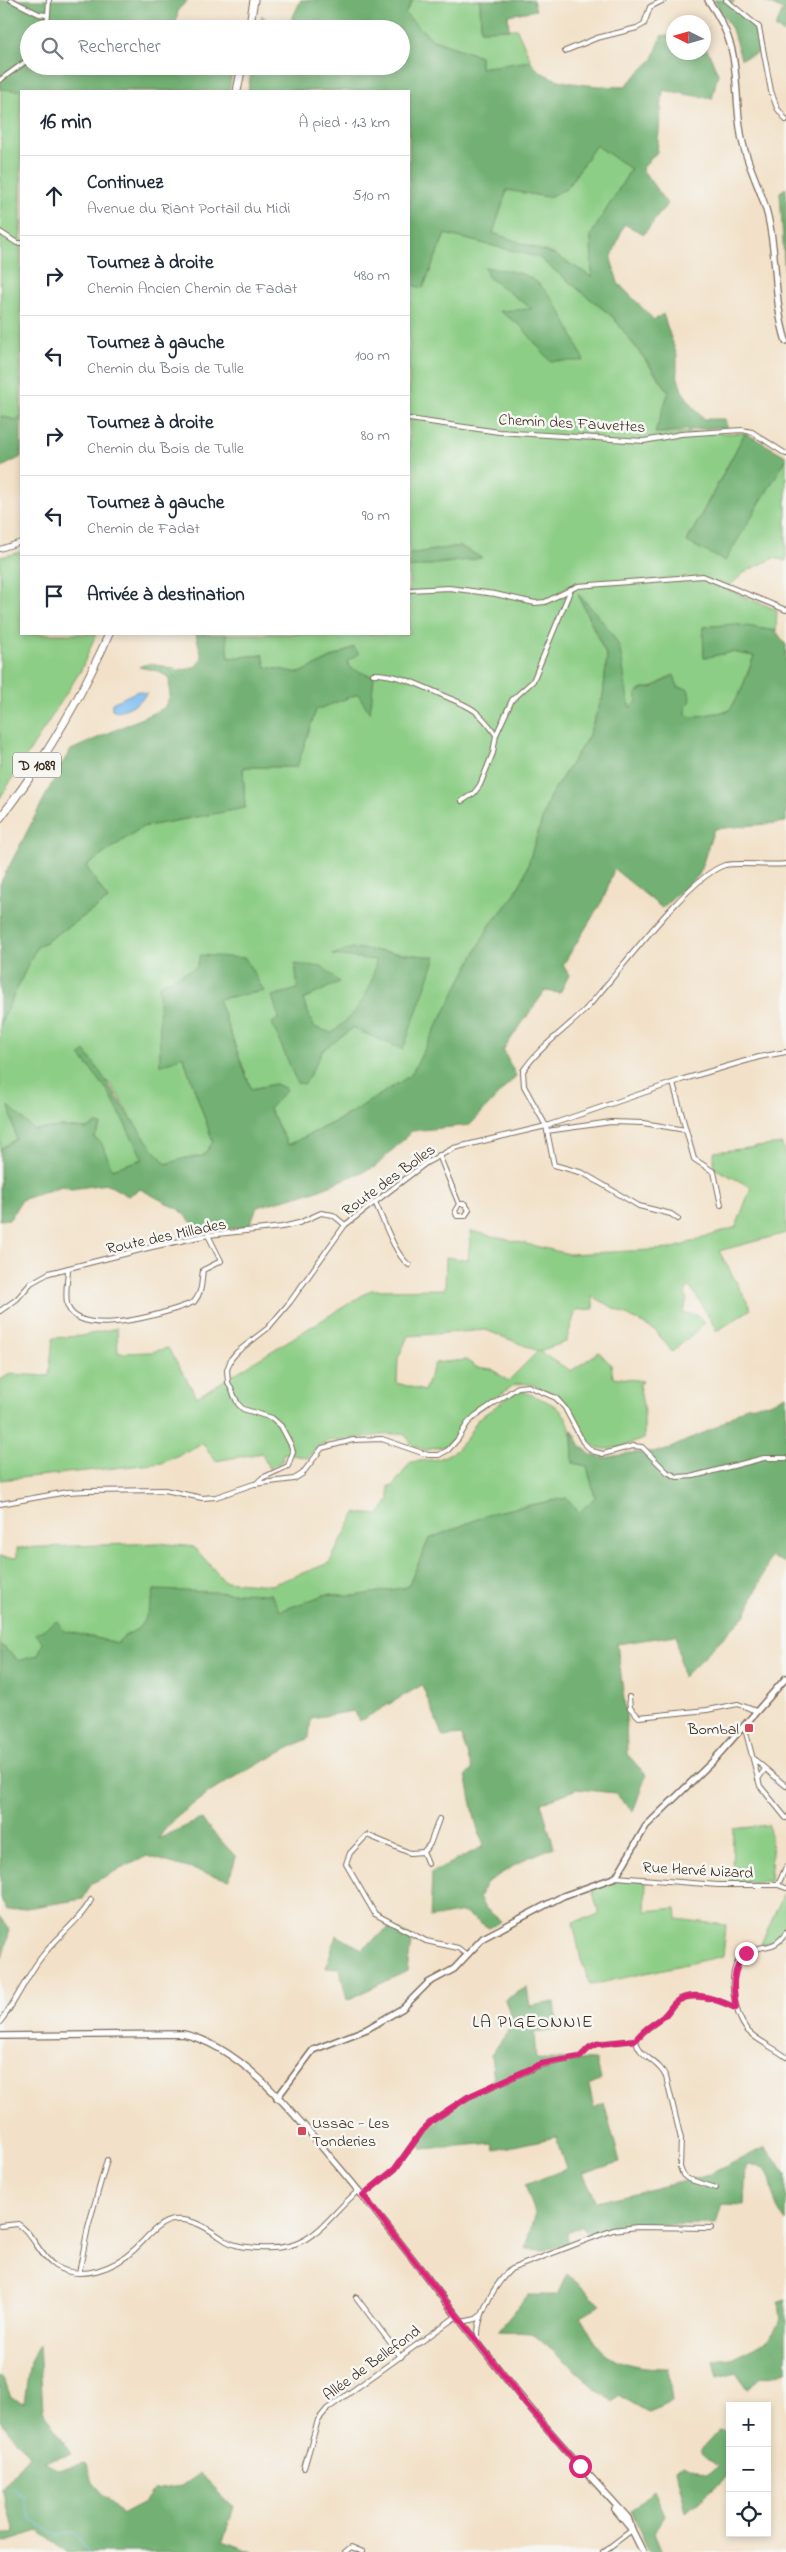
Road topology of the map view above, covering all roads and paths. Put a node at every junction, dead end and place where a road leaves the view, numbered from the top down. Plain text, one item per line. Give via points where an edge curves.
1 (11, 0) edge
2 (49, 0) edge
3 (254, 0) edge
4 (664, 0) edge
5 (708, 0) edge
6 (726, 0) edge
7 (46, 15) junction
8 (46, 20) edge
9 (250, 20) edge
10 (565, 51) dead end
11 (20, 66) edge
12 (240, 75) edge
13 (0, 80) edge
14 (237, 90) edge
15 (786, 120) edge
16 (0, 232) edge
17 (20, 243) edge
18 (786, 341) edge
19 (410, 419) edge
20 (786, 454) edge
21 (20, 542) edge
22 (0, 549) edge
23 (571, 588) junction
24 (410, 590) edge
25 (786, 610) edge
26 (108, 635) edge
27 (373, 674) dead end
28 (496, 735) junction
29 (462, 801) dead end
30 (0, 818) edge
31 (786, 864) edge
32 (786, 1052) edge
33 (673, 1083) junction
34 (546, 1126) junction
35 (686, 1130) junction
36 (547, 1131) junction
37 (439, 1155) junction
38 (375, 1202) junction
39 (459, 1204) dead end
40 (721, 1205) dead end
41 (678, 1219) dead end
42 (345, 1225) junction
43 (208, 1236) junction
44 (409, 1265) dead end
45 (68, 1268) junction
46 (0, 1311) edge
47 (786, 1458) edge
48 (256, 1484) junction
49 (0, 1504) edge
50 (786, 1678) edge
51 (629, 1697) dead end
52 (756, 1711) junction
53 (744, 1724) junction
54 (755, 1760) junction
55 (766, 1769) junction
56 (758, 1780) junction
57 (786, 1786) edge
58 (786, 1818) edge
59 (439, 1819) dead end
60 (423, 1852) junction
61 (428, 1864) dead end
62 (786, 1867) edge
63 (616, 1877) junction
64 (778, 1885) junction
65 (786, 1888) edge
66 (91, 1900) dead end
67 (786, 1933) edge
68 (467, 1954) junction
69 (736, 2008) junction
70 (0, 2022) edge
71 (0, 2036) edge
72 (636, 2040) junction
73 (786, 2057) edge
74 (277, 2098) junction
75 (107, 2160) dead end
76 (716, 2188) dead end
77 (359, 2190) junction
78 (363, 2195) junction
79 (0, 2226) edge
80 (711, 2228) dead end
81 (79, 2273) junction
82 (356, 2296) dead end
83 (481, 2315) junction
84 (457, 2316) junction
85 (462, 2322) junction
86 (480, 2345) junction
87 (401, 2357) junction
88 (304, 2468) dead end
89 (632, 2530) junction
90 (345, 2552) edge
91 (363, 2552) edge
92 (603, 2552) edge
93 (644, 2552) edge

1 - 7 street
2 - 7 street
3 - 9 highway
4 - 10 street via 650,7 644,24 637,28 597,38
5 - 18 main road via 724,26 735,55 741,136 768,218 775,295
6 - 15 street via 759,27 771,91
7 - 8 street
11 - 13 street
12 - 14 highway
16 - 17 street
19 - 20 street, Chemin des Fauvettes via 499,432 644,440 742,430 752,432
21 - 22 street
23 - 24 street via 546,602 534,603 449,588
23 - 25 street via 703,576
23 - 28 street via 534,681 512,700
26 - 30 highway, D 1089 via 71,710 38,765
27 - 28 street via 389,674 461,702 485,719
28 - 29 street via 493,753 480,785
31 - 34 street via 724,866 707,876 677,904 588,1006 542,1050 523,1071 524,1086
32 - 33 street, Route des Bolles
33 - 34 street, Route des Bolles
33 - 35 street
34 - 36 street
34 - 37 street, Route des Bolles via 454,1148
35 - 36 street via 611,1122
35 - 40 street via 694,1159 714,1172
36 - 41 street via 554,1165 583,1174 639,1206 671,1214
37 - 38 street, Route des Bolles
37 - 39 street
38 - 42 street, Route des Bolles
38 - 44 street via 391,1238
42 - 43 street, Route des Millades via 333,1214 321,1213 299,1224
42 - 48 street, Route des Bolles via 290,1302 268,1328 237,1352 227,1370 228,1382 238,1404 243,1409 272,1418 281,1426 293,1452 288,1466
43 - 45 street, Route des Millades
43 - 45 street via 221,1261 203,1270 202,1286 194,1302 132,1320 107,1323 79,1317 68,1307
45 - 46 street, Route des Millades via 38,1278
47 - 48 street via 764,1458 683,1478 667,1472 642,1448 633,1446 603,1454 592,1451 583,1442 566,1408 556,1398 528,1386 518,1387 475,1416 458,1440 439,1454 428,1455 382,1439 353,1440 322,1448 302,1474 294,1479
48 - 49 street via 216,1497 202,1498 165,1490 87,1491
50 - 52 street
51 - 52 street via 630,1708 639,1717 738,1704
52 - 53 street
53 - 54 street
53 - 63 street via 702,1772 646,1826
54 - 55 street
54 - 56 street
55 - 56 street
55 - 57 street
56 - 58 street via 765,1795
59 - 60 street
60 - 61 street
60 - 68 street via 410,1853 367,1835 350,1853 346,1864 375,1914 426,1941 458,1948
62 - 64 street
63 - 64 street, Rue Hervé Nizard via 718,1885
63 - 68 street via 580,1889 520,1917 483,1938
64 - 65 street
66 - 70 street via 39,1960 20,1996
67 - 69 street via 779,1942 746,1953 737,1963 734,1985
68 - 74 street via 454,1969 428,1983 403,2008 384,2021 313,2050
69 - 72 street via 709,1998 685,1998 642,2031
69 - 73 street via 749,2033
71 - 74 main road via 153,2033 191,2036 230,2055
72 - 76 street via 641,2054 662,2067 666,2077 680,2139 683,2175
72 - 78 street via 597,2044 580,2057 541,2064 468,2097 433,2120 395,2169
74 - 77 main road
75 - 81 street
77 - 78 main road
77 - 81 street via 318,2232 287,2248 240,2247 201,2225 188,2220 172,2220 162,2224 120,2261 103,2269
78 - 84 main road
79 - 81 street via 18,2224 26,2229 53,2265 66,2272
80 - 83 street via 637,2227 596,2235 511,2269
82 - 87 street
83 - 85 street
83 - 86 street via 477,2332
84 - 85 main road
84 - 87 street, Allée de Bellefond
85 - 86 main road
86 - 89 main road
87 - 88 street, Allée de Bellefond via 327,2409 318,2420
89 - 92 street
89 - 93 main road
90 - 91 street via 351,2547

